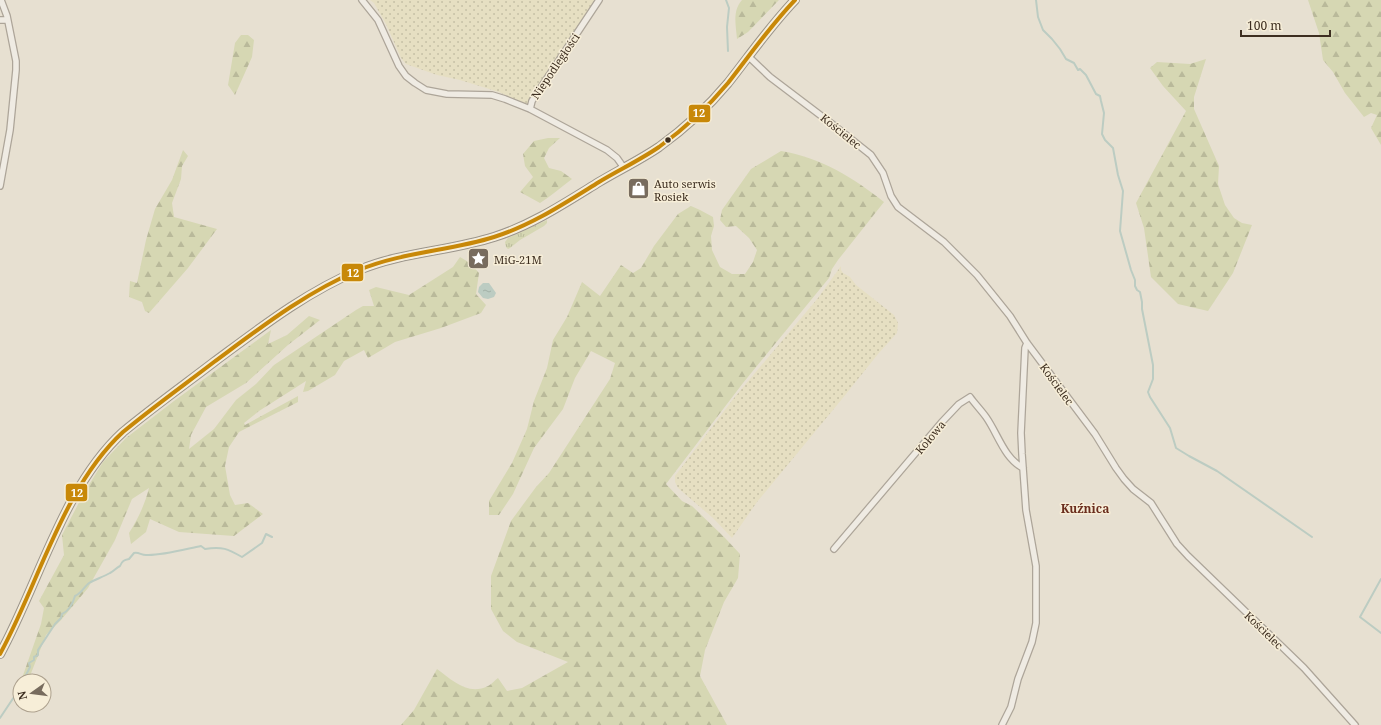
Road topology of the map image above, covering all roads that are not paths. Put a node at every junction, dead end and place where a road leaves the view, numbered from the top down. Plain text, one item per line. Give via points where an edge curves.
1 (1, 0) edge
2 (362, 0) edge
3 (599, 0) edge
4 (795, 0) edge
5 (0, 20) edge
6 (6, 20) junction
7 (748, 56) junction
8 (530, 109) junction
9 (624, 168) junction
10 (0, 186) edge
11 (1027, 343) junction
12 (1023, 468) junction
13 (834, 548) dead end
14 (0, 654) edge
15 (1002, 725) edge
16 (1355, 725) edge

1 - 6 street
2 - 8 street, Niepodległości via 378,20 399,66 415,83 426,90 447,94 492,95
3 - 8 street, Niepodległości via 532,101
4 - 7 main road
5 - 6 street
6 - 10 street via 16,70 10,130
7 - 9 main road via 712,100 678,132
7 - 11 street, Kościelec via 770,77 871,156 883,173 898,207 961,258 994,296
8 - 9 street via 607,150
9 - 14 main road via 517,229 475,242 381,262 342,278 263,326 132,424 113,441 88,472
11 - 12 street via 1021,433
11 - 16 street, Kościelec via 1095,434 1124,479 1151,503 1177,544 1304,668
12 - 13 street, Kołowa via 1009,458 986,417 970,397 959,404 941,423
12 - 15 street via 1026,510 1036,566 1036,623 1011,707

